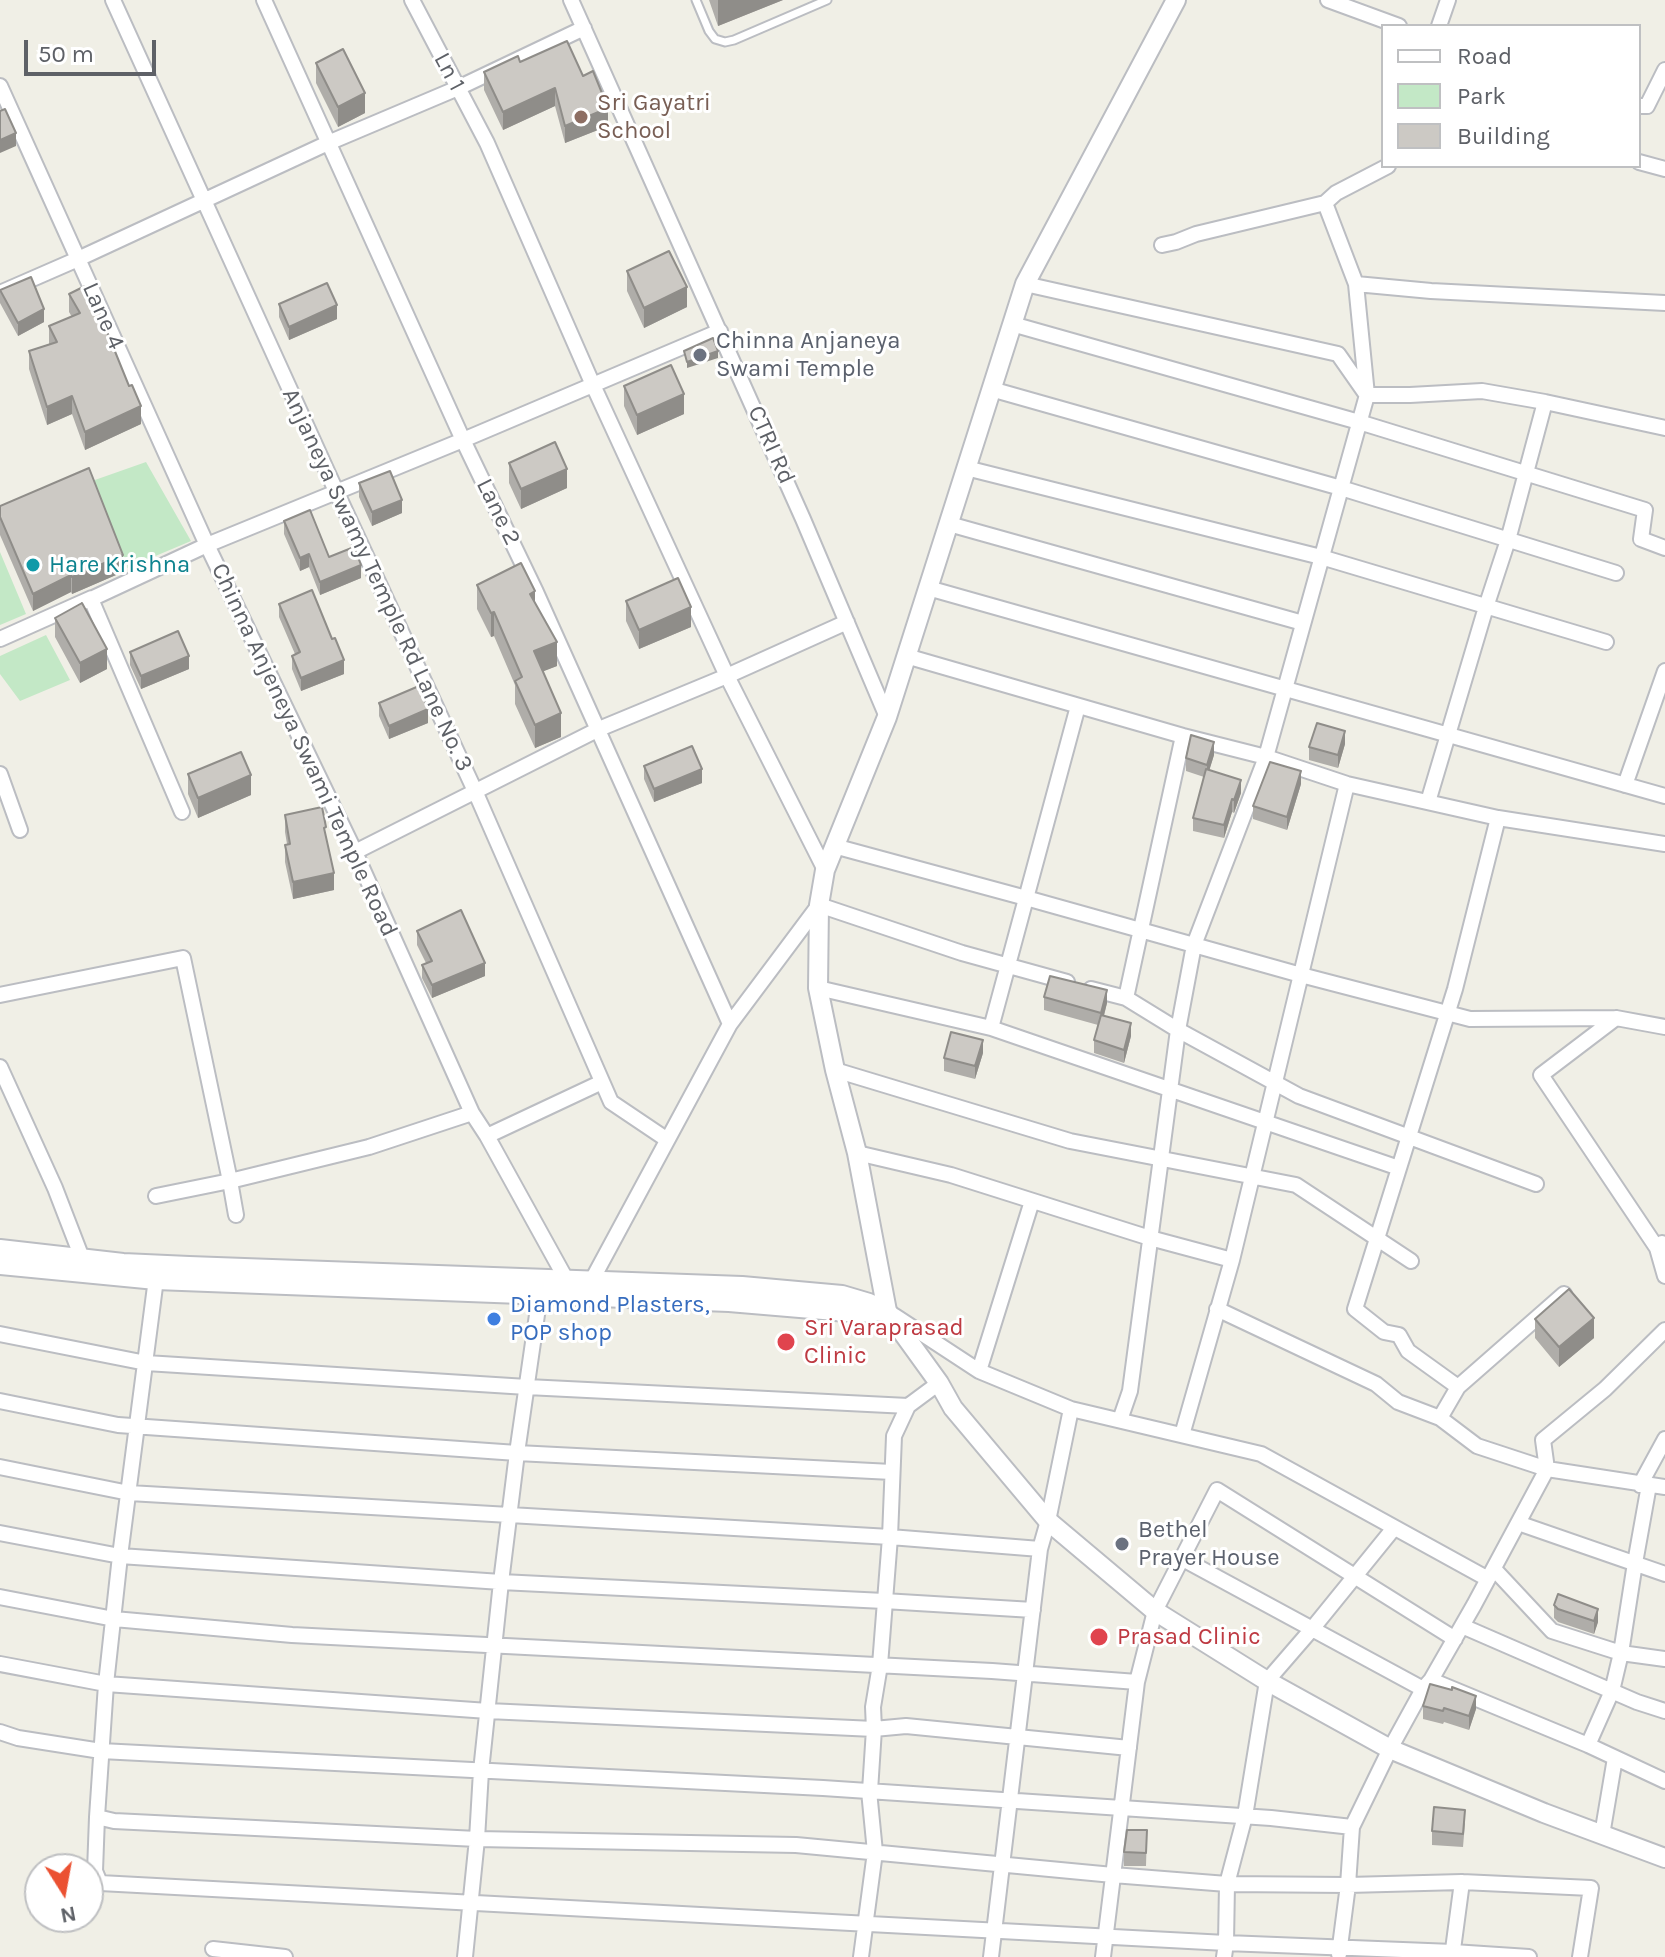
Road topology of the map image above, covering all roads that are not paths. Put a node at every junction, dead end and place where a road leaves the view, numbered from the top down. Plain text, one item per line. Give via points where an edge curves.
1 (113, 0) edge
2 (264, 0) edge
3 (412, 0) edge
4 (571, 0) edge
5 (696, 0) edge
6 (827, 0) edge
7 (1176, 0) edge
8 (1328, 0) edge
9 (1448, 0) edge
10 (1394, 24) edge
11 (1440, 24) edge
12 (584, 28) junction
13 (1665, 70) edge
14 (0, 86) edge
15 (458, 88) junction
16 (1641, 106) edge
17 (328, 143) junction
18 (1641, 163) edge
19 (1384, 168) edge
20 (1665, 169) edge
21 (204, 202) junction
22 (1325, 203) junction
23 (1162, 245) dead end
24 (78, 259) junction
25 (1025, 284) junction
26 (1356, 284) junction
27 (0, 293) edge
28 (1665, 303) edge
29 (1012, 324) junction
30 (720, 331) junction
31 (593, 385) junction
32 (991, 389) junction
33 (1367, 395) junction
34 (1545, 402) junction
35 (1359, 422) junction
36 (1665, 428) edge
37 (463, 440) junction
38 (966, 468) junction
39 (1526, 473) junction
40 (1341, 488) junction
41 (336, 491) junction
42 (949, 524) junction
43 (1508, 540) junction
44 (207, 545) junction
45 (1665, 548) edge
46 (1321, 557) junction
47 (1616, 573) dead end
48 (928, 588) junction
49 (92, 598) junction
50 (1487, 607) junction
51 (847, 622) junction
52 (1303, 623) junction
53 (0, 639) edge
54 (1606, 642) dead end
55 (906, 656) junction
56 (1665, 671) edge
57 (727, 676) junction
58 (1285, 689) junction
59 (1078, 706) junction
60 (887, 717) junction
61 (599, 729) junction
62 (1449, 735) junction
63 (1183, 736) junction
64 (1266, 757) junction
65 (0, 774) edge
66 (1347, 784) junction
67 (1625, 785) junction
68 (475, 791) junction
69 (1665, 796) edge
70 (1428, 802) junction
71 (182, 812) dead end
72 (1498, 818) junction
73 (20, 830) dead end
74 (1665, 844) edge
75 (834, 846) junction
76 (355, 852) junction
77 (825, 870) junction
78 (1026, 898) junction
79 (819, 905) junction
80 (1140, 930) junction
81 (1194, 945) junction
82 (1008, 966) junction
83 (1301, 975) junction
84 (818, 988) junction
85 (0, 995) edge
86 (1126, 998) junction
87 (1448, 1013) junction
88 (1616, 1018) junction
89 (730, 1024) junction
90 (1665, 1027) edge
91 (991, 1028) junction
92 (1178, 1030) junction
93 (0, 1067) edge
94 (835, 1070) junction
95 (602, 1082) junction
96 (1275, 1082) junction
97 (1170, 1089) junction
98 (472, 1113) junction
99 (1265, 1122) junction
100 (487, 1136) junction
101 (1409, 1137) junction
102 (666, 1139) junction
103 (857, 1153) junction
104 (1161, 1158) junction
105 (1399, 1168) junction
106 (1252, 1176) junction
107 (230, 1181) junction
108 (1536, 1184) dead end
109 (156, 1196) dead end
110 (1032, 1201) junction
111 (236, 1215) dead end
112 (1150, 1238) junction
113 (1377, 1239) junction
114 (1662, 1245) edge
115 (0, 1249) edge
116 (82, 1258) junction
117 (1232, 1260) junction
118 (1411, 1261) dead end
119 (0, 1265) edge
120 (157, 1272) junction
121 (1665, 1276) edge
122 (566, 1279) junction
123 (592, 1280) junction
124 (540, 1294) junction
125 (1564, 1294) edge
126 (1217, 1309) junction
127 (887, 1311) junction
128 (1665, 1330) edge
129 (0, 1334) edge
130 (146, 1363) junction
131 (979, 1371) junction
132 (939, 1383) junction
133 (527, 1387) junction
134 (1458, 1387) junction
135 (0, 1401) edge
136 (908, 1406) junction
137 (1071, 1409) junction
138 (1440, 1418) junction
139 (1120, 1420) junction
140 (138, 1426) junction
141 (1182, 1435) junction
142 (1665, 1439) edge
143 (517, 1453) junction
144 (0, 1467) edge
145 (1547, 1469) junction
146 (892, 1472) junction
147 (1644, 1485) junction
148 (1665, 1487) edge
149 (129, 1493) junction
150 (510, 1516) junction
151 (1048, 1521) junction
152 (1518, 1523) junction
153 (1394, 1528) junction
154 (0, 1533) edge
155 (890, 1537) junction
156 (1040, 1549) junction
157 (120, 1556) junction
158 (1183, 1559) junction
159 (1635, 1563) junction
160 (1491, 1574) junction
161 (1665, 1574) edge
162 (1355, 1577) junction
163 (501, 1582) junction
164 (0, 1597) edge
165 (884, 1601) junction
166 (1033, 1610) junction
167 (1155, 1611) junction
168 (114, 1619) junction
169 (1312, 1629) junction
170 (1458, 1632) junction
171 (495, 1644) junction
172 (1621, 1653) junction
173 (1665, 1659) edge
174 (0, 1664) edge
175 (880, 1665) junction
176 (1025, 1673) junction
177 (1267, 1681) junction
178 (1137, 1682) junction
179 (106, 1684) junction
180 (1427, 1684) junction
181 (1612, 1691) junction
182 (488, 1711) junction
183 (1665, 1711) edge
184 (874, 1729) junction
185 (0, 1732) edge
186 (1017, 1737) junction
187 (1588, 1745) junction
188 (1129, 1748) junction
189 (1390, 1749) junction
190 (101, 1751) junction
191 (1615, 1758) junction
192 (481, 1771) junction
193 (1665, 1781) edge
194 (870, 1791) junction
195 (1010, 1800) junction
196 (1121, 1808) junction
197 (1245, 1816) junction
198 (97, 1817) junction
199 (1352, 1827) junction
200 (1602, 1835) junction
201 (477, 1839) junction
202 (875, 1852) junction
203 (1665, 1858) edge
204 (1002, 1864) junction
205 (1113, 1875) junction
206 (1462, 1882) junction
207 (1227, 1884) junction
208 (1348, 1885) junction
209 (469, 1902) junction
210 (866, 1923) junction
211 (995, 1930) junction
212 (1106, 1937) junction
213 (213, 1949) dead end
214 (1225, 1950) edge
215 (1340, 1952) edge
216 (1453, 1954) edge
217 (285, 1957) edge
218 (465, 1957) edge
219 (861, 1957) edge
220 (991, 1957) edge
221 (1103, 1957) edge
222 (1529, 1957) edge
223 (1580, 1957) edge

1 - 21 street, Anjaneya Swamy Temple Rd Lane No. 3
2 - 17 street, Lane 2
3 - 15 street, Ln 1
4 - 12 street, CTRI Rd
5 - 6 lane via 709,31 725,42
7 - 25 street
8 - 10 street
9 - 11 street
12 - 15 street
12 - 30 street, CTRI Rd
13 - 16 street via 1647,106
14 - 24 street, Lane 4
15 - 17 street
15 - 31 street, Ln 1
17 - 21 street
17 - 37 street, Lane 2
18 - 20 street
19 - 22 street
21 - 24 street
21 - 41 street, Anjaneya Swamy Temple Rd Lane No. 3
22 - 23 street
22 - 26 street
24 - 27 street
24 - 44 street, Lane 4
25 - 29 street
25 - 33 street via 1338,354
26 - 28 street
26 - 33 street
29 - 32 street
29 - 35 street
30 - 31 street, Chinna Anjeneya Swami Temple Road
30 - 51 street, CTRI Rd
31 - 37 street, Chinna Anjeneya Swami Temple Road
31 - 57 street, Ln 1
32 - 38 street
32 - 40 street
33 - 34 street via 1482,391
33 - 35 street
34 - 36 street
34 - 39 street
35 - 39 street
35 - 40 street
37 - 41 street, Chinna Anjeneya Swami Temple Road
37 - 61 street, Lane 2
38 - 42 street
38 - 46 street
39 - 43 street
39 - 45 street via 1645,510 1641,539
40 - 43 street
40 - 46 street
41 - 44 street, Chinna Anjeneya Swami Temple Road
41 - 68 street, Anjaneya Swamy Temple Rd Lane No. 3
42 - 48 street
42 - 52 street
43 - 47 street
43 - 50 street
44 - 49 street
44 - 76 street, Chinna Anjeneya Swami Temple Road
46 - 50 street
46 - 52 street
48 - 55 street
48 - 58 street
49 - 53 street
49 - 71 street
50 - 54 street
50 - 62 street
51 - 57 street
51 - 60 street, CTRI Rd
52 - 58 street
55 - 59 street
55 - 60 street
56 - 67 street
57 - 61 street
57 - 77 street, Ln 1
58 - 62 street
58 - 64 street
59 - 63 street
59 - 78 street
60 - 75 street
61 - 68 street
61 - 89 street, Lane 2
62 - 67 street
62 - 70 street
63 - 64 street
63 - 80 street
64 - 66 street
64 - 81 street
65 - 73 street
66 - 70 street
66 - 83 street
67 - 69 street
68 - 76 street
68 - 95 street, Anjaneya Swamy Temple Rd Lane No. 3
70 - 72 street
72 - 74 street
72 - 87 street
75 - 77 street
75 - 78 street
76 - 98 street, Chinna Anjeneya Swami Temple Road
77 - 79 street
78 - 80 street
78 - 82 street
79 - 82 street
79 - 84 street
79 - 89 street
80 - 81 street
80 - 86 street
81 - 83 street
81 - 92 street
82 - 86 street
82 - 91 street
83 - 87 street
83 - 96 street
84 - 91 street
84 - 94 street
85 - 107 street via 183,958
86 - 92 street
87 - 88 street via 1470,1019
87 - 101 street
88 - 90 street
88 - 114 street via 1541,1075
89 - 102 street
91 - 97 street
92 - 96 street
92 - 97 street
93 - 116 street
94 - 103 street
94 - 104 street via 1070,1141
95 - 100 street
95 - 102 street, Anjaneya Swamy Temple Rd Lane No. 3 via 611,1102
96 - 99 street
96 - 101 street
97 - 99 street
97 - 104 street
98 - 100 street, Chinna Anjeneya Swami Temple Road
98 - 107 street via 369,1147
99 - 105 street
99 - 106 street
100 - 122 street, Chinna Anjeneya Swami Temple Road
101 - 105 street
101 - 108 street
102 - 123 street
103 - 110 street
103 - 127 street
104 - 106 street
104 - 112 street
105 - 113 street
106 - 113 street via 1296,1185
106 - 117 street
107 - 109 street
107 - 111 street
110 - 112 street
110 - 131 street
112 - 117 street
112 - 139 street via 1130,1391
113 - 118 street
113 - 134 street via 1355,1309 1384,1332 1399,1335 1408,1351
114 - 121 street
115 - 116 street
116 - 120 street
117 - 126 street
119 - 120 street
120 - 122 street
120 - 124 street
120 - 130 street
122 - 123 street
123 - 127 street via 842,1295
124 - 127 street
124 - 133 street
125 - 134 street
126 - 138 street via 1376,1384 1398,1402
126 - 141 street
127 - 131 street
127 - 132 street
128 - 145 street via 1543,1440
129 - 130 street
130 - 133 street
130 - 140 street
131 - 137 street
132 - 136 street
132 - 151 street via 953,1408
133 - 136 street
133 - 143 street
134 - 138 street
135 - 140 street
136 - 146 street via 894,1436
137 - 139 street
137 - 151 street
138 - 145 street via 1477,1446
139 - 141 street
140 - 143 street
140 - 149 street
141 - 153 street via 1261,1454
142 - 147 street
143 - 146 street
143 - 150 street
144 - 149 street
145 - 147 street
145 - 152 street
146 - 155 street
147 - 148 street
147 - 159 street
149 - 150 street
149 - 157 street
150 - 155 street
150 - 163 street
151 - 156 street
151 - 167 street
152 - 159 street
152 - 160 street
153 - 160 street
153 - 162 street
154 - 157 street
155 - 156 street
155 - 165 street
156 - 166 street
157 - 163 street
157 - 168 street
158 - 162 street via 1217,1490
158 - 167 street
158 - 169 street
159 - 161 street
159 - 172 street
160 - 170 street
160 - 172 street via 1552,1631
162 - 169 street
162 - 170 street
163 - 165 street
163 - 171 street
164 - 168 street
165 - 166 street
165 - 175 street
166 - 176 street
167 - 177 street
167 - 178 street
168 - 171 street via 292,1635
168 - 179 street
169 - 177 street
169 - 180 street
170 - 180 street
170 - 181 street
171 - 175 street
171 - 182 street
172 - 173 street
172 - 181 street
174 - 179 street
175 - 176 street
175 - 184 street
176 - 178 street
176 - 186 street
177 - 189 street
177 - 197 street
178 - 188 street
179 - 182 street
179 - 190 street
180 - 187 street
180 - 189 street
181 - 183 street
181 - 187 street
182 - 184 street
182 - 192 street
184 - 186 street via 906,1726
184 - 194 street
185 - 190 street
186 - 188 street
186 - 195 street
187 - 191 street
188 - 196 street
189 - 199 street
189 - 200 street
190 - 192 street
190 - 198 street
191 - 193 street
191 - 200 street
192 - 194 street
192 - 201 street
194 - 195 street
194 - 202 street
195 - 196 street
195 - 204 street
196 - 197 street
196 - 205 street
197 - 199 street
197 - 207 street
198 - 201 street
198 - 209 street via 95,1871 100,1883
199 - 208 street
200 - 203 street
201 - 202 street via 796,1845
201 - 209 street
202 - 204 street
202 - 210 street
204 - 205 street
204 - 211 street
205 - 207 street
205 - 212 street
206 - 208 street
206 - 216 street
206 - 223 street via 1591,1888
207 - 208 street
207 - 214 street
208 - 215 street
209 - 210 street
209 - 218 street
210 - 211 street
210 - 219 street
211 - 212 street
211 - 220 street
212 - 214 street
212 - 221 street
213 - 217 street
214 - 215 street
215 - 216 street
216 - 222 street

